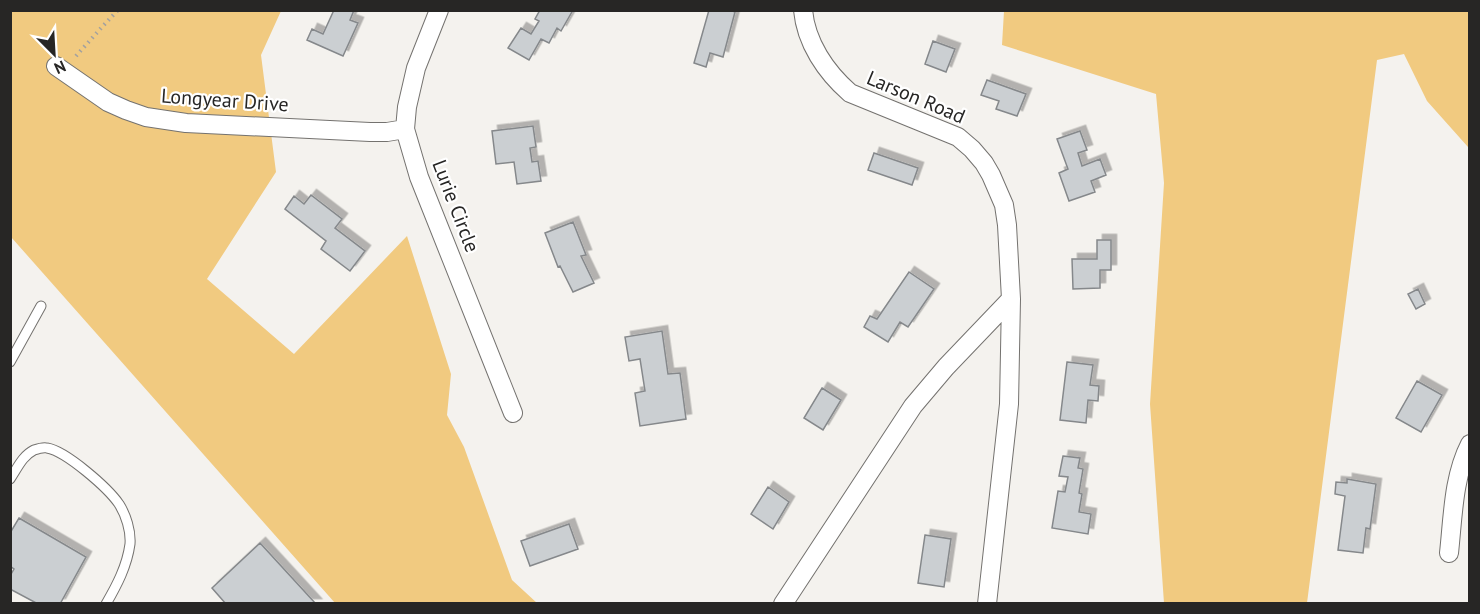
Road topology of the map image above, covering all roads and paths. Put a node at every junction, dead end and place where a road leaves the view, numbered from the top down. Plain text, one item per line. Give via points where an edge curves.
1 (118, 10) edge
2 (439, 10) edge
3 (803, 10) edge
4 (60, 68) joint
5 (405, 129) junction
6 (1011, 298) junction
7 (41, 306) dead end
8 (10, 362) edge
9 (513, 413) dead end
10 (1470, 444) edge
11 (10, 479) edge
12 (1449, 553) dead end
13 (106, 603) edge
14 (783, 603) edge
15 (987, 603) edge

1 - 4 path
2 - 5 street, Lurie Circle via 416,68
3 - 6 street, Larson Road via 804,21 825,67 850,93 958,137 984,163 1004,205
4 - 5 street, Longyear Drive via 108,102 146,117 186,123 370,132
5 - 9 street, Lurie Circle via 419,177
6 - 14 street via 913,405
6 - 15 street, Larson Road via 1009,404
7 - 8 lane
10 - 12 street via 1459,475
11 - 13 lane via 22,459 34,450 46,448 62,454 96,480 118,504 128,522 130,543 122,577

